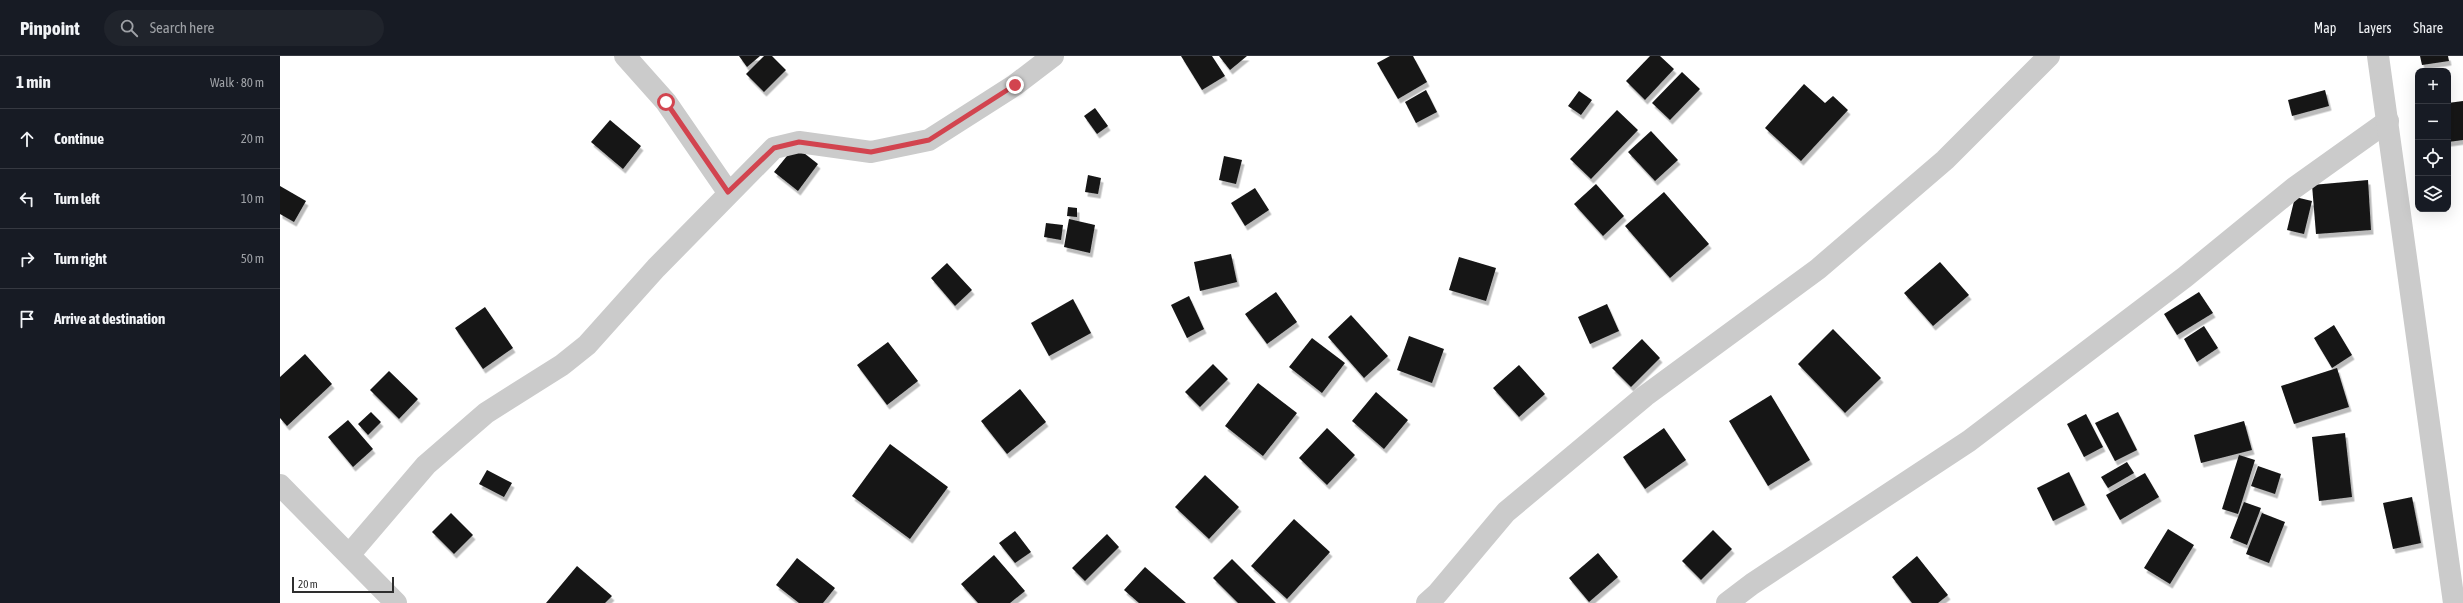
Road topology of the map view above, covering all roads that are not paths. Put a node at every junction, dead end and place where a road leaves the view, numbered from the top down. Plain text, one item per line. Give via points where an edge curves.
1 (625, 56) edge
2 (1053, 56) edge
3 (2049, 56) edge
4 (2378, 56) edge
5 (2388, 121) junction
6 (728, 192) junction
7 (280, 485) edge
8 (350, 555) junction
9 (396, 603) edge
10 (1427, 603) edge
11 (1727, 603) edge
12 (2454, 603) edge

1 - 6 street via 666,102
2 - 6 street via 1015,85 929,140 871,152 799,142 774,148
3 - 10 street via 1945,160 1818,270 1645,396 1506,512
4 - 5 street
5 - 11 street via 2294,188 2185,277 1969,441 1759,579
5 - 12 street
6 - 8 street via 587,345 562,365 486,413 426,465
7 - 8 street
8 - 9 street

